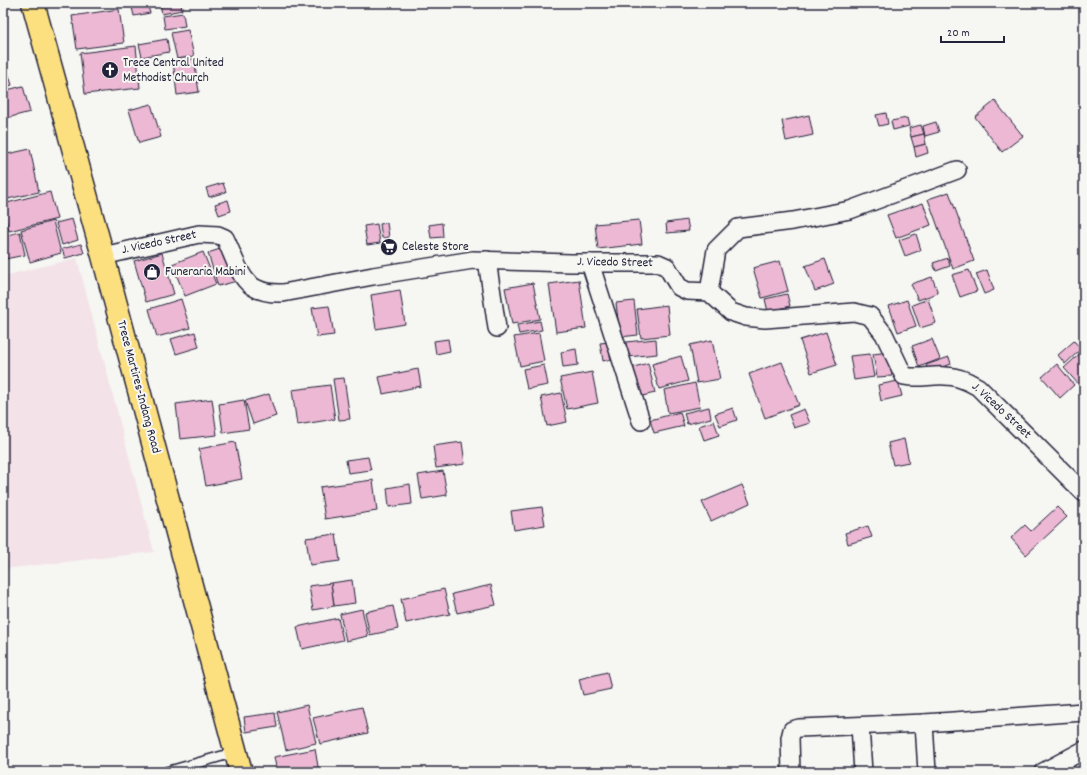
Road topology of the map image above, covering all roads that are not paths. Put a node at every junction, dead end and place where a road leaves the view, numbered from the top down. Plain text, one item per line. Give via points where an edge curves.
1 (33, 3) edge
2 (957, 170) dead end
3 (103, 256) junction
4 (487, 260) junction
5 (590, 263) junction
6 (709, 292) junction
7 (497, 328) dead end
8 (641, 421) dead end
9 (1084, 493) edge
10 (1084, 712) edge
11 (924, 723) junction
12 (860, 726) junction
13 (1084, 750) edge
14 (239, 762) edge
15 (166, 772) edge
16 (791, 772) edge
17 (863, 772) edge
18 (927, 772) edge
19 (1043, 772) edge

1 - 3 main road, Trece Martires-Indang Road
2 - 6 street via 850,210 738,228 716,250
3 - 4 street, J. Vicedo Street via 199,234 218,235 225,238 241,275 253,288 270,294 473,260
3 - 14 main road, Trece Martires-Indang Road
4 - 5 street, J. Vicedo Street
4 - 7 street
5 - 6 street, J. Vicedo Street via 658,263 667,267 679,287 687,291
5 - 8 street
6 - 9 street, J. Vicedo Street via 731,312 746,317 765,319 854,312 870,316 884,334 904,376 946,376 966,380 978,387
10 - 11 street
11 - 12 street
11 - 18 street
12 - 16 street via 792,730
12 - 17 street
13 - 19 street
14 - 15 lane

